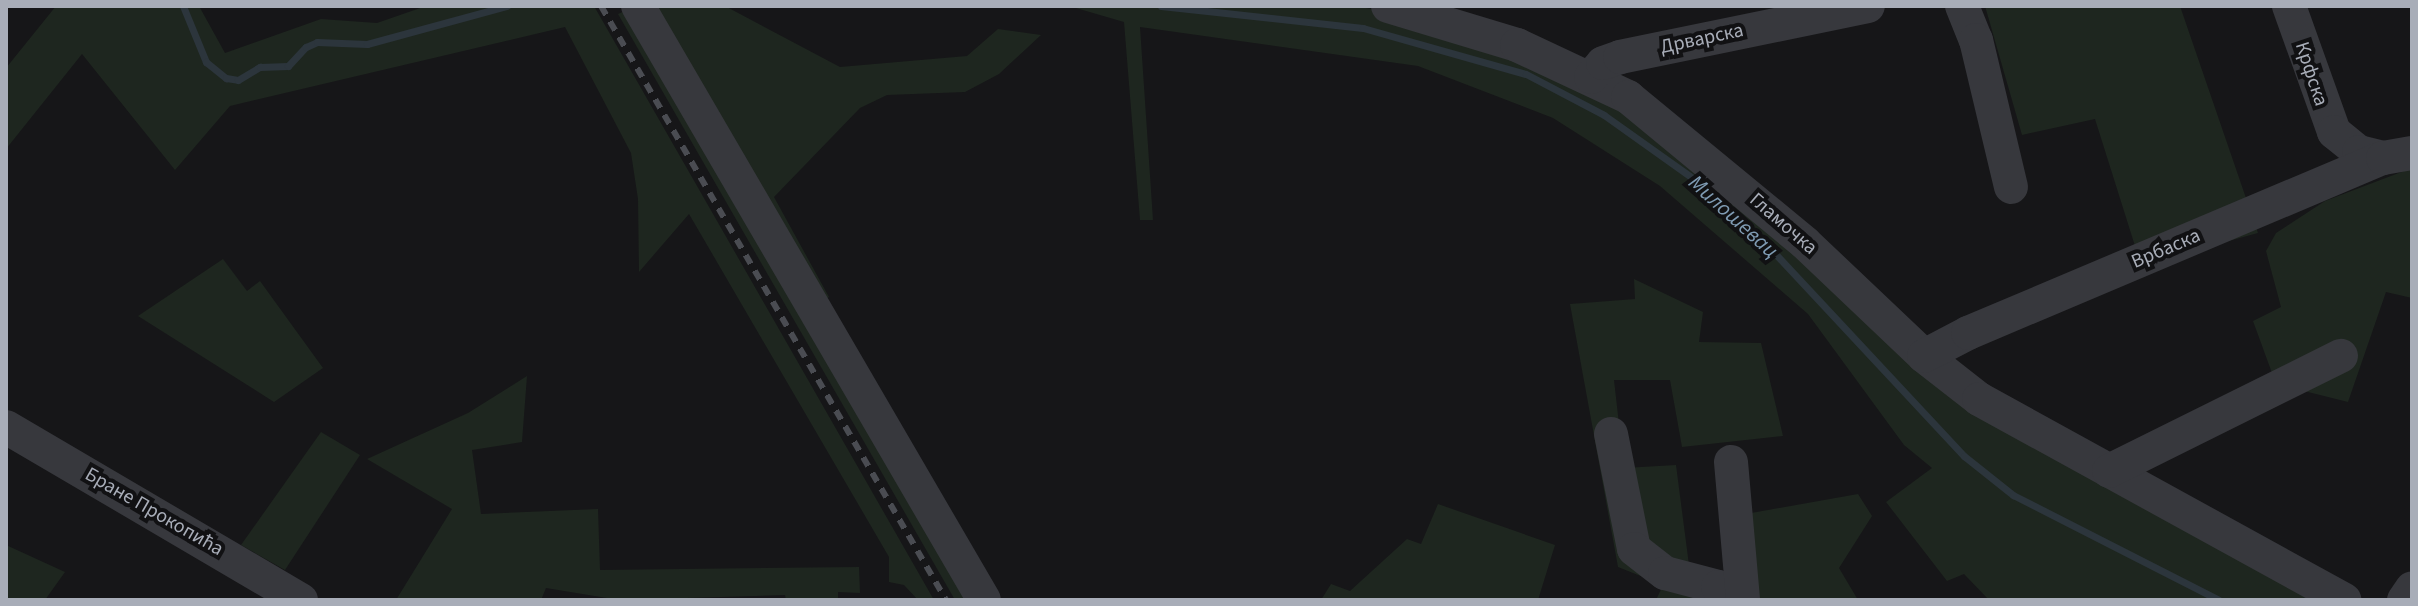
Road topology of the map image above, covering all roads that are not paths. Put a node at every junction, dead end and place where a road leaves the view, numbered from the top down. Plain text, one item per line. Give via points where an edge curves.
1 (1388, 6) edge
2 (1868, 6) edge
3 (1962, 6) edge
4 (2289, 6) edge
5 (640, 9) edge
6 (1591, 77) junction
7 (2397, 155) edge
8 (2011, 187) dead end
9 (1924, 356) junction
10 (2341, 356) dead end
11 (6, 427) edge
12 (1611, 434) dead end
13 (1731, 462) dead end
14 (2109, 471) junction
15 (2412, 588) edge
16 (301, 600) edge
17 (984, 600) edge
18 (1736, 600) edge
19 (1743, 600) edge
20 (2344, 600) edge
21 (2404, 600) edge

1 - 6 street, Гламочка via 1470,28
2 - 6 street, Дрварска via 1620,57 1596,68
3 - 8 street via 1976,40
4 - 7 street, Крфска via 2334,132 2359,152
5 - 17 street
6 - 9 street, Гламочка via 1628,97 1744,191 1868,299
7 - 9 street, Врбаска
9 - 14 street, Гламочка via 1979,399
10 - 14 street
11 - 16 street, Бране Прокопића
12 - 18 street via 1634,549 1665,573 1718,587
13 - 19 street
14 - 20 street, Гламочка
15 - 21 street

